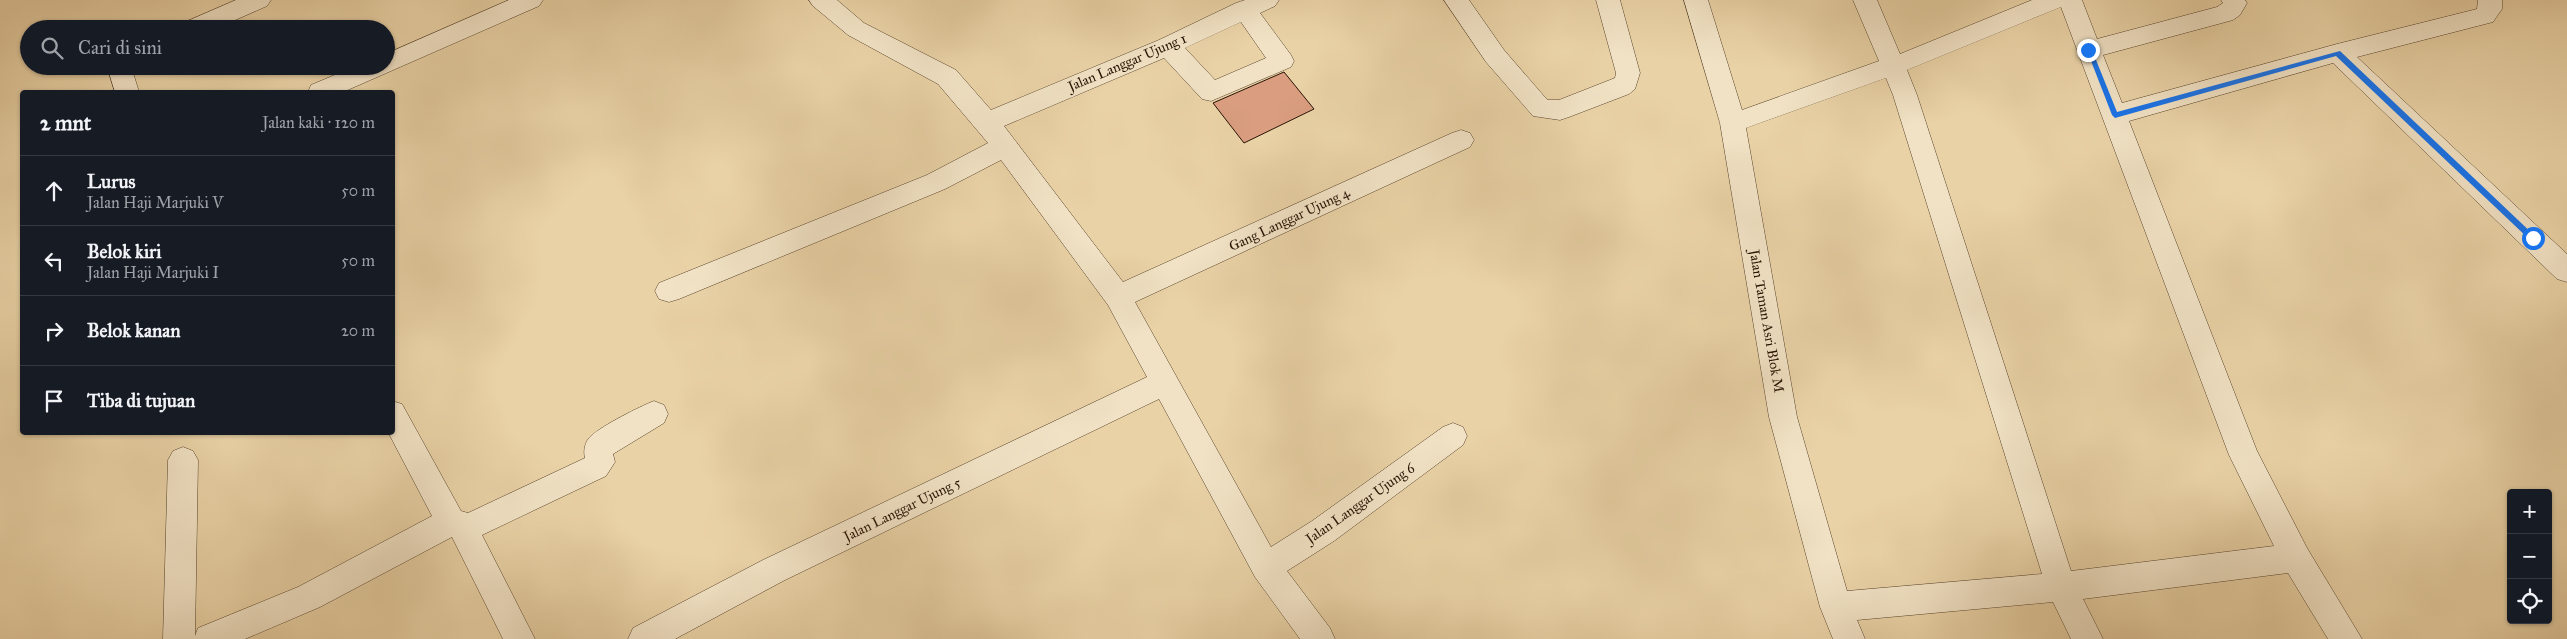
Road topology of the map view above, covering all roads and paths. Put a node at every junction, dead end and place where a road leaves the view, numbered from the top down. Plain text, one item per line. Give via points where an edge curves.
1 (260, 0) edge
2 (531, 0) edge
3 (821, 0) edge
4 (1266, 0) edge
5 (1456, 0) edge
6 (1696, 0) edge
7 (1865, 0) edge
8 (2055, 0) edge
9 (2070, 0) edge
10 (2233, 0) edge
11 (2490, 0) edge
12 (1611, 7) edge
13 (1244, 9) junction
14 (212, 20) edge
15 (1168, 46) junction
16 (2088, 50) junction
17 (2337, 53) junction
18 (395, 60) edge
19 (1893, 66) junction
20 (122, 75) edge
21 (360, 75) edge
22 (126, 90) edge
23 (325, 90) edge
24 (2115, 115) junction
25 (987, 122) junction
26 (1732, 123) junction
27 (1461, 140) dead end
28 (1005, 146) junction
29 (2567, 271) edge
30 (670, 291) dead end
31 (1118, 297) junction
32 (1163, 383) junction
33 (654, 414) dead end
34 (395, 418) edge
35 (1453, 436) dead end
36 (183, 460) dead end
37 (456, 524) junction
38 (2296, 558) junction
39 (1266, 567) junction
40 (2061, 587) junction
41 (1836, 607) junction
42 (179, 639) edge
43 (209, 639) edge
44 (519, 639) edge
45 (644, 639) edge
46 (1319, 639) edge
47 (1849, 639) edge
48 (2087, 639) edge
49 (2346, 639) edge

1 - 14 street
2 - 18 street
3 - 25 street via 856,29 947,77
4 - 13 street, Jalan Langgar Ujung 1
5 - 12 street via 1495,56 1534,102 1542,109 1551,110 1569,107 1626,82 1628,73
6 - 26 street, Jalan Taman Asri Blok M
7 - 19 street
8 - 19 street
9 - 16 street
10 - 16 street via 2232,9 2225,14
11 - 17 street via 2490,10 2485,16
13 - 15 street, Jalan Langgar Ujung 1
13 - 15 street via 1282,60 1211,92
15 - 25 street, Jalan Langgar Ujung 1
16 - 24 street
17 - 24 street
17 - 29 street
19 - 26 street
19 - 40 street via 1905,94
20 - 22 street
21 - 23 street
24 - 38 street via 2244,455
25 - 28 street
26 - 41 street, Jalan Taman Asri Blok M via 1783,417
27 - 31 street, Gang Langgar Ujung 4
28 - 30 street via 936,182
28 - 31 street
31 - 32 street
32 - 39 street
32 - 45 street, Jalan Langgar Ujung 5 via 774,570
33 - 37 street via 600,446 600,462 596,467 469,526
34 - 37 street
35 - 39 street, Jalan Langgar Ujung 6 via 1323,531
36 - 42 street
37 - 43 street via 309,597
37 - 44 street
38 - 40 street
38 - 49 street
39 - 46 street
40 - 41 street
40 - 48 street
41 - 47 street, Jalan Taman Asri Blok M

